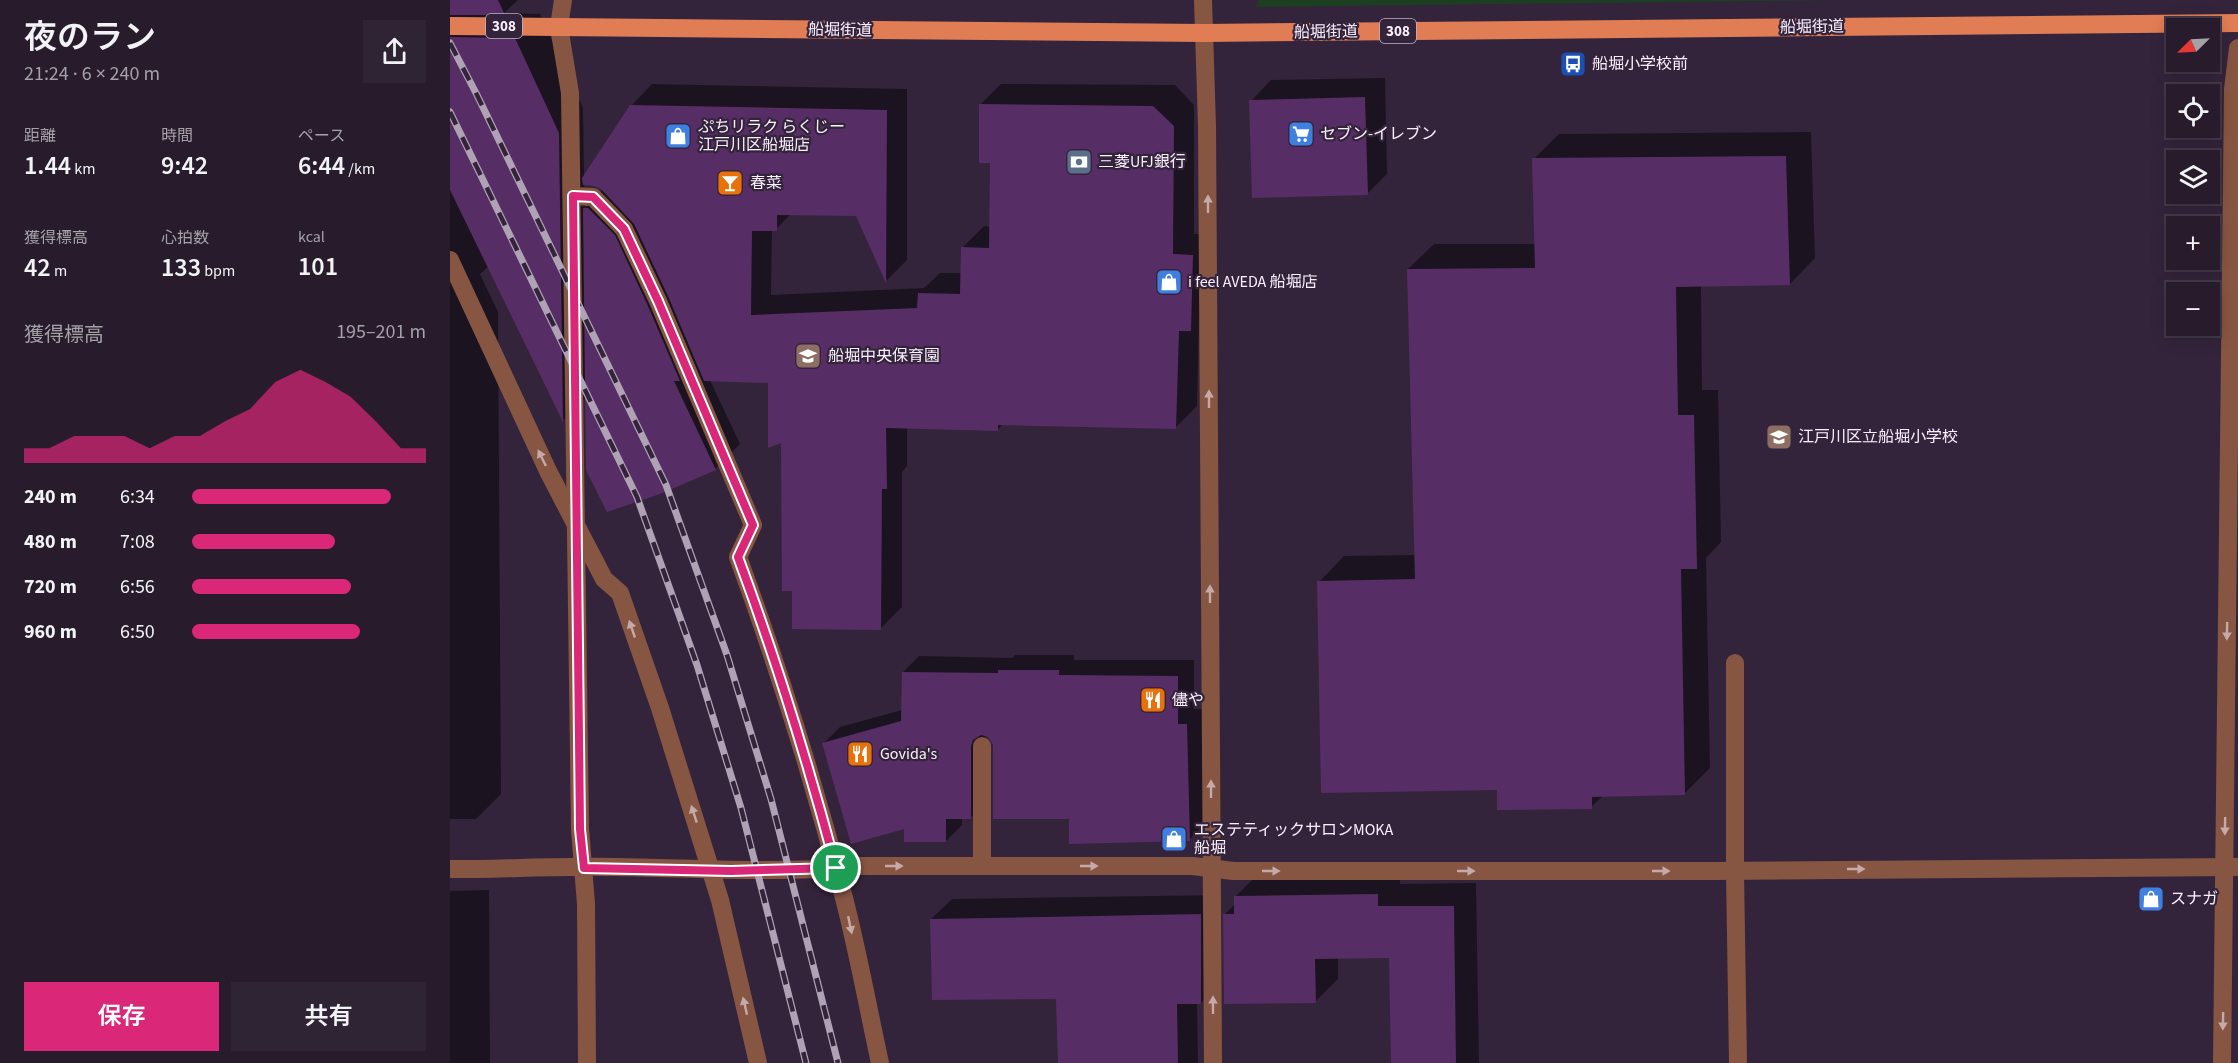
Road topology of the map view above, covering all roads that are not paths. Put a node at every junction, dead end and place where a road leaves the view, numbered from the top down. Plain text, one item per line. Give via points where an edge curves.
1 (563, 0) edge
2 (1203, 0) edge
3 (2238, 23) edge
4 (450, 26) edge
5 (559, 27) junction
6 (1204, 33) junction
7 (2238, 48) edge
8 (573, 196) junction
9 (450, 260) edge
10 (577, 525) junction
11 (1735, 663) dead end
12 (982, 746) dead end
13 (982, 866) junction
14 (2231, 867) edge
15 (584, 868) junction
16 (836, 868) junction
17 (1213, 868) junction
18 (450, 869) edge
19 (711, 870) junction
20 (1735, 870) junction
21 (587, 1063) edge
22 (758, 1063) edge
23 (880, 1063) edge
24 (1213, 1063) edge
25 (1738, 1063) edge
26 (2222, 1063) edge

1 - 5 street
2 - 6 street
3 - 6 main road, 船堀街道 / 308
4 - 5 main road, 船堀街道 / 308
5 - 6 main road, 船堀街道 / 308
5 - 8 street via 570,93
17 -> 6 street
7 -> 14 street via 2233,89
8 - 10 street
8 - 16 street via 593,197 624,229 753,525 738,557 806,757
10 -> 9 street
10 - 15 street via 580,829
19 -> 10 street via 620,593 604,579
11 - 20 street
12 - 13 street
16 -> 13 street
13 -> 17 street
20 -> 14 street
14 -> 26 street
15 - 18 street
15 - 19 street
15 - 21 street
16 - 19 street
16 -> 23 street
17 -> 20 street
24 -> 17 street
22 -> 19 street
20 - 25 street

